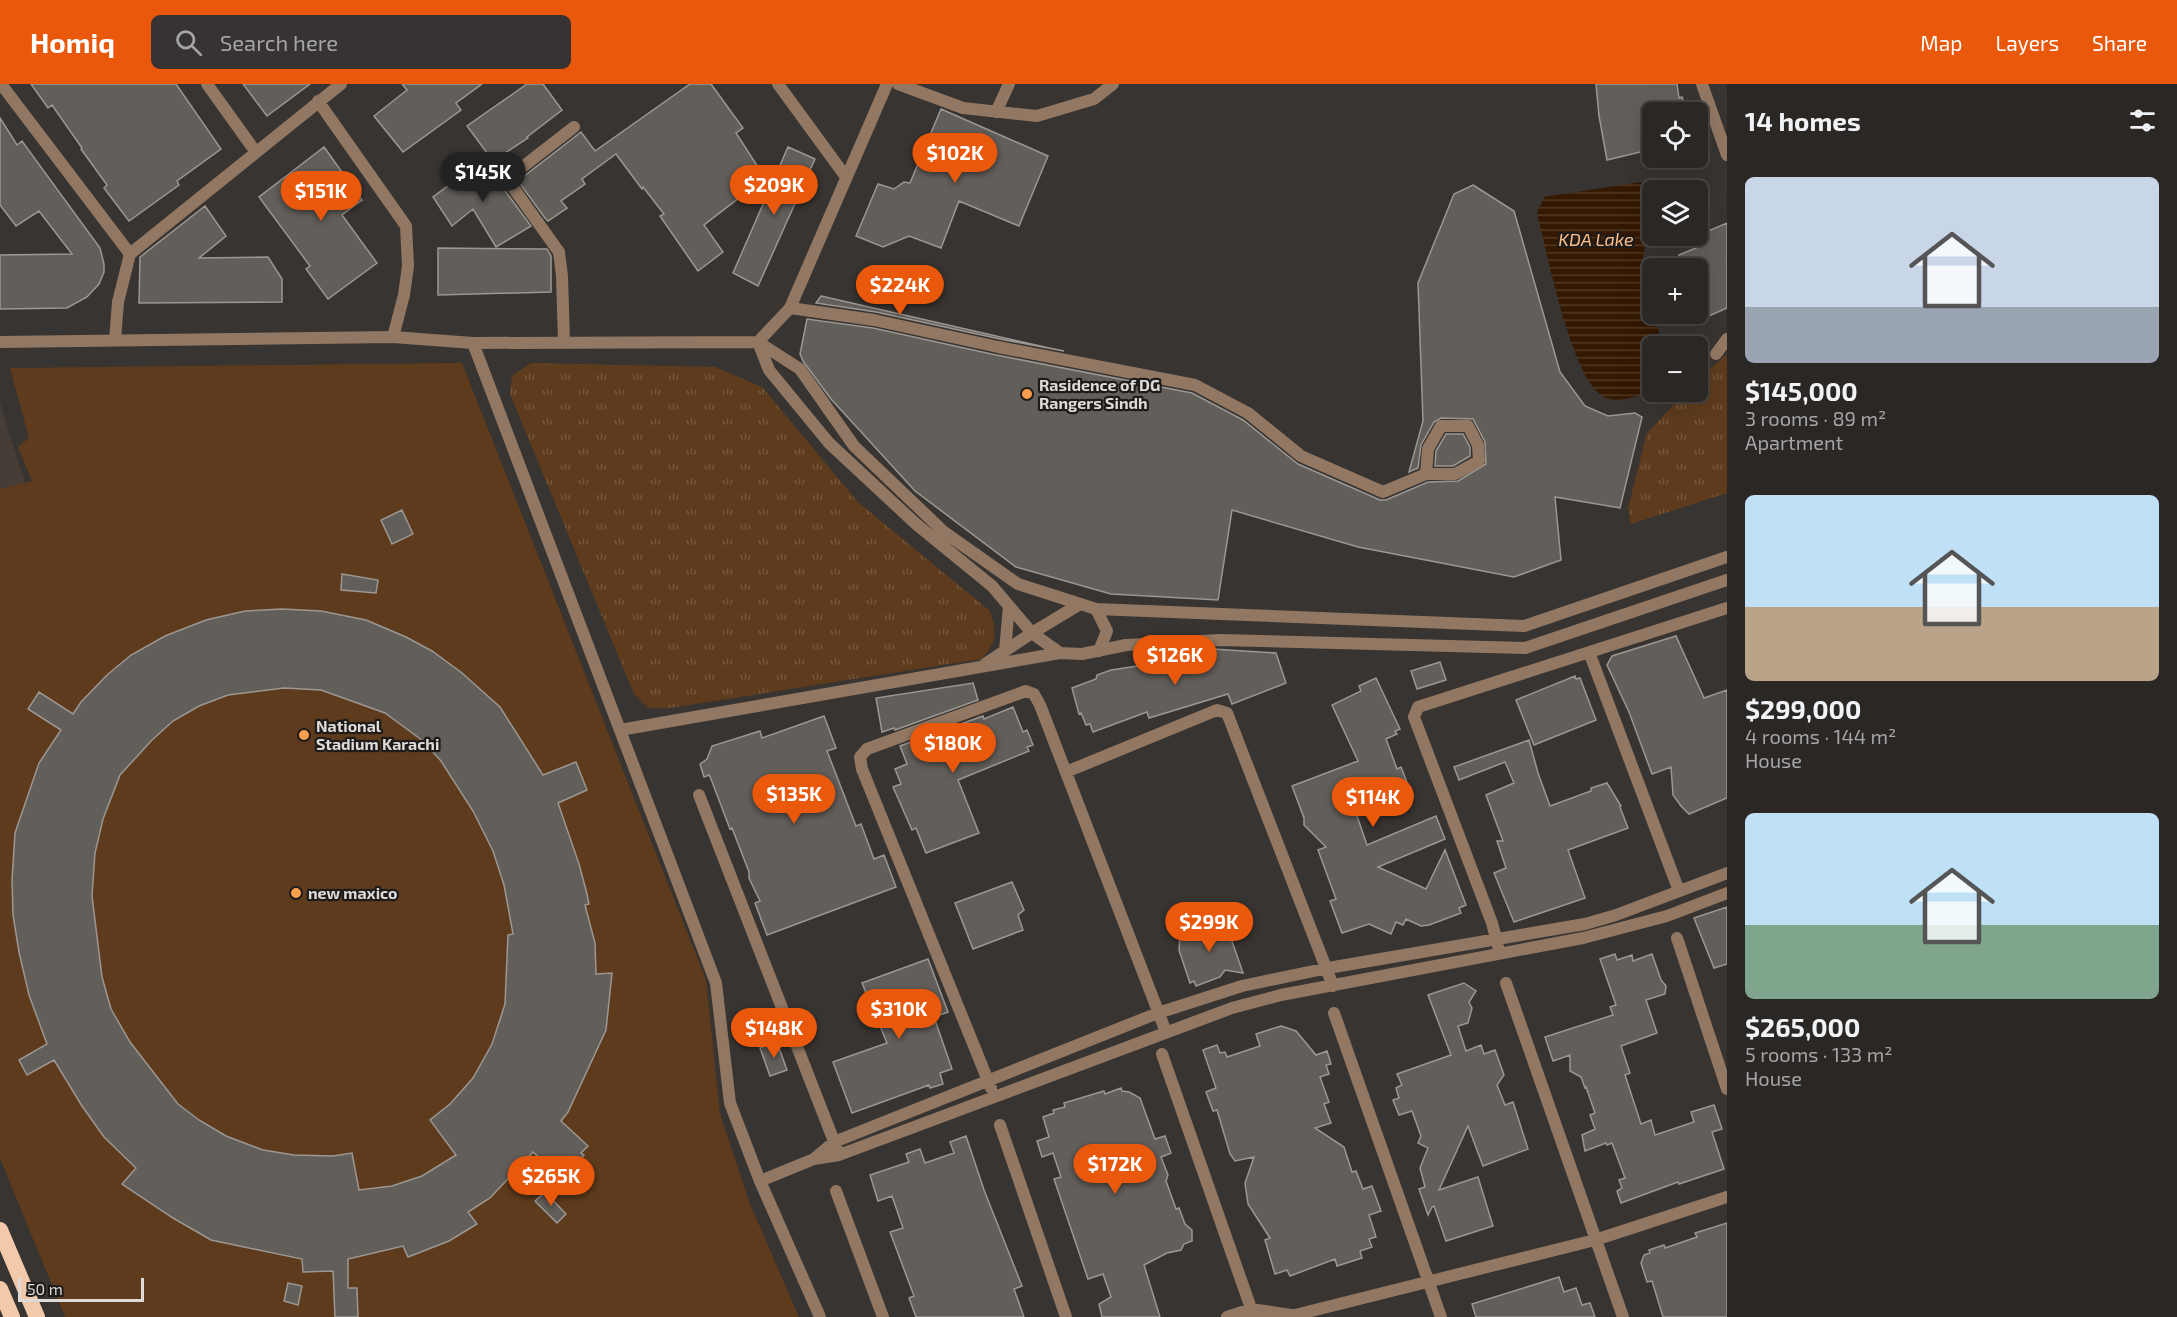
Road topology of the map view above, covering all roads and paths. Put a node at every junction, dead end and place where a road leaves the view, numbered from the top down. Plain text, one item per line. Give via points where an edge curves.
1 (1, 84) edge
2 (207, 84) edge
3 (340, 84) edge
4 (778, 84) edge
5 (887, 84) edge
6 (898, 84) edge
7 (1009, 84) edge
8 (1113, 84) edge
9 (1702, 84) edge
10 (318, 101) junction
11 (996, 112) junction
12 (574, 127) dead end
13 (255, 151) junction
14 (1727, 155) edge
15 (846, 177) junction
16 (130, 254) junction
17 (790, 308) junction
18 (393, 337) junction
19 (1727, 339) edge
20 (115, 340) junction
21 (0, 342) edge
22 (564, 342) junction
23 (758, 342) junction
24 (472, 343) junction
25 (1716, 354) dead end
26 (1426, 474) junction
27 (1727, 557) edge
28 (1727, 580) edge
29 (1080, 604) junction
30 (1009, 606) junction
31 (1727, 608) edge
32 (1096, 609) junction
33 (1032, 633) junction
34 (1005, 651) junction
35 (1099, 651) junction
36 (1589, 652) junction
37 (1060, 653) junction
38 (981, 667) junction
39 (620, 730) junction
40 (1066, 772) junction
41 (699, 795) dead end
42 (1727, 873) edge
43 (1679, 891) junction
44 (1727, 893) edge
45 (1677, 938) dead end
46 (1497, 940) junction
47 (1500, 953) junction
48 (1328, 968) junction
49 (1506, 983) dead end
50 (1333, 986) junction
51 (1158, 1013) junction
52 (1334, 1013) dead end
53 (1166, 1032) junction
54 (1162, 1054) dead end
55 (989, 1082) junction
56 (1727, 1089) edge
57 (994, 1097) junction
58 (1000, 1125) dead end
59 (834, 1142) junction
60 (839, 1155) junction
61 (814, 1159) junction
62 (760, 1180) junction
63 (836, 1191) dead end
64 (1727, 1197) edge
65 (0, 1230) edge
66 (1595, 1240) junction
67 (1429, 1281) junction
68 (0, 1289) edge
69 (1253, 1313) edge
70 (1289, 1316) edge
71 (12, 1317) edge
72 (38, 1317) edge
73 (820, 1317) edge
74 (883, 1317) edge
75 (1066, 1317) edge
76 (1227, 1317) edge
77 (1441, 1317) edge
78 (1623, 1317) edge

1 - 16 street
2 - 13 street
3 - 10 street
4 - 15 street
5 - 15 street
6 - 11 street via 963,108
7 - 11 street
8 - 11 street via 1094,99 1037,116
9 - 14 street
10 - 13 street
10 - 18 street via 406,226 408,266
12 - 22 street via 507,179 559,252
13 - 16 street
15 - 17 street
16 - 20 street via 118,302
17 - 23 street
17 - 26 street via 874,320 1195,385 1248,413 1301,456 1383,492
18 - 20 street
18 - 24 street
19 - 25 street
20 - 21 street
22 - 23 street
22 - 24 street
23 - 29 street via 800,369 854,446 944,532 1018,584
23 - 30 street via 769,370 829,443 916,524 992,586
24 - 39 street
26 - 26 street via 1455,474 1479,461 1478,445 1468,426 1441,426 1428,449
27 - 32 street via 1524,626
28 - 35 street via 1525,648 1221,639 1126,645
29 - 32 street
29 - 33 street
30 - 33 street
30 - 34 street
31 - 36 street
32 - 35 street via 1107,631
33 - 34 street
33 - 37 street
34 - 38 street
35 - 37 street
36 - 43 street
36 - 46 street via 1418,707 1415,712
37 - 38 street
38 - 39 street
39 - 62 street via 716,983 730,1103
40 - 48 street via 1217,710 1227,713
40 - 51 street
40 - 55 street via 1040,705 1034,694 1026,691 867,749 860,758
41 - 59 street
42 - 43 street
43 - 46 street via 1585,924
44 - 47 street via 1667,916 1583,938
45 - 56 street
46 - 47 street
46 - 48 street
47 - 50 street
48 - 50 street
48 - 51 street via 1242,986
49 - 66 street
50 - 53 street via 1232,1008
51 - 53 street
51 - 55 street
52 - 67 street
53 - 57 street
54 - 69 street
55 - 57 street
55 - 59 street
57 - 60 street
58 - 75 street
59 - 60 street
59 - 61 street
60 - 61 street
61 - 62 street
62 - 73 street
63 - 74 street
64 - 66 street
65 - 72 highway
66 - 67 street
66 - 78 street
67 - 70 street
67 - 77 street
68 - 71 highway
69 - 70 street
69 - 76 street

